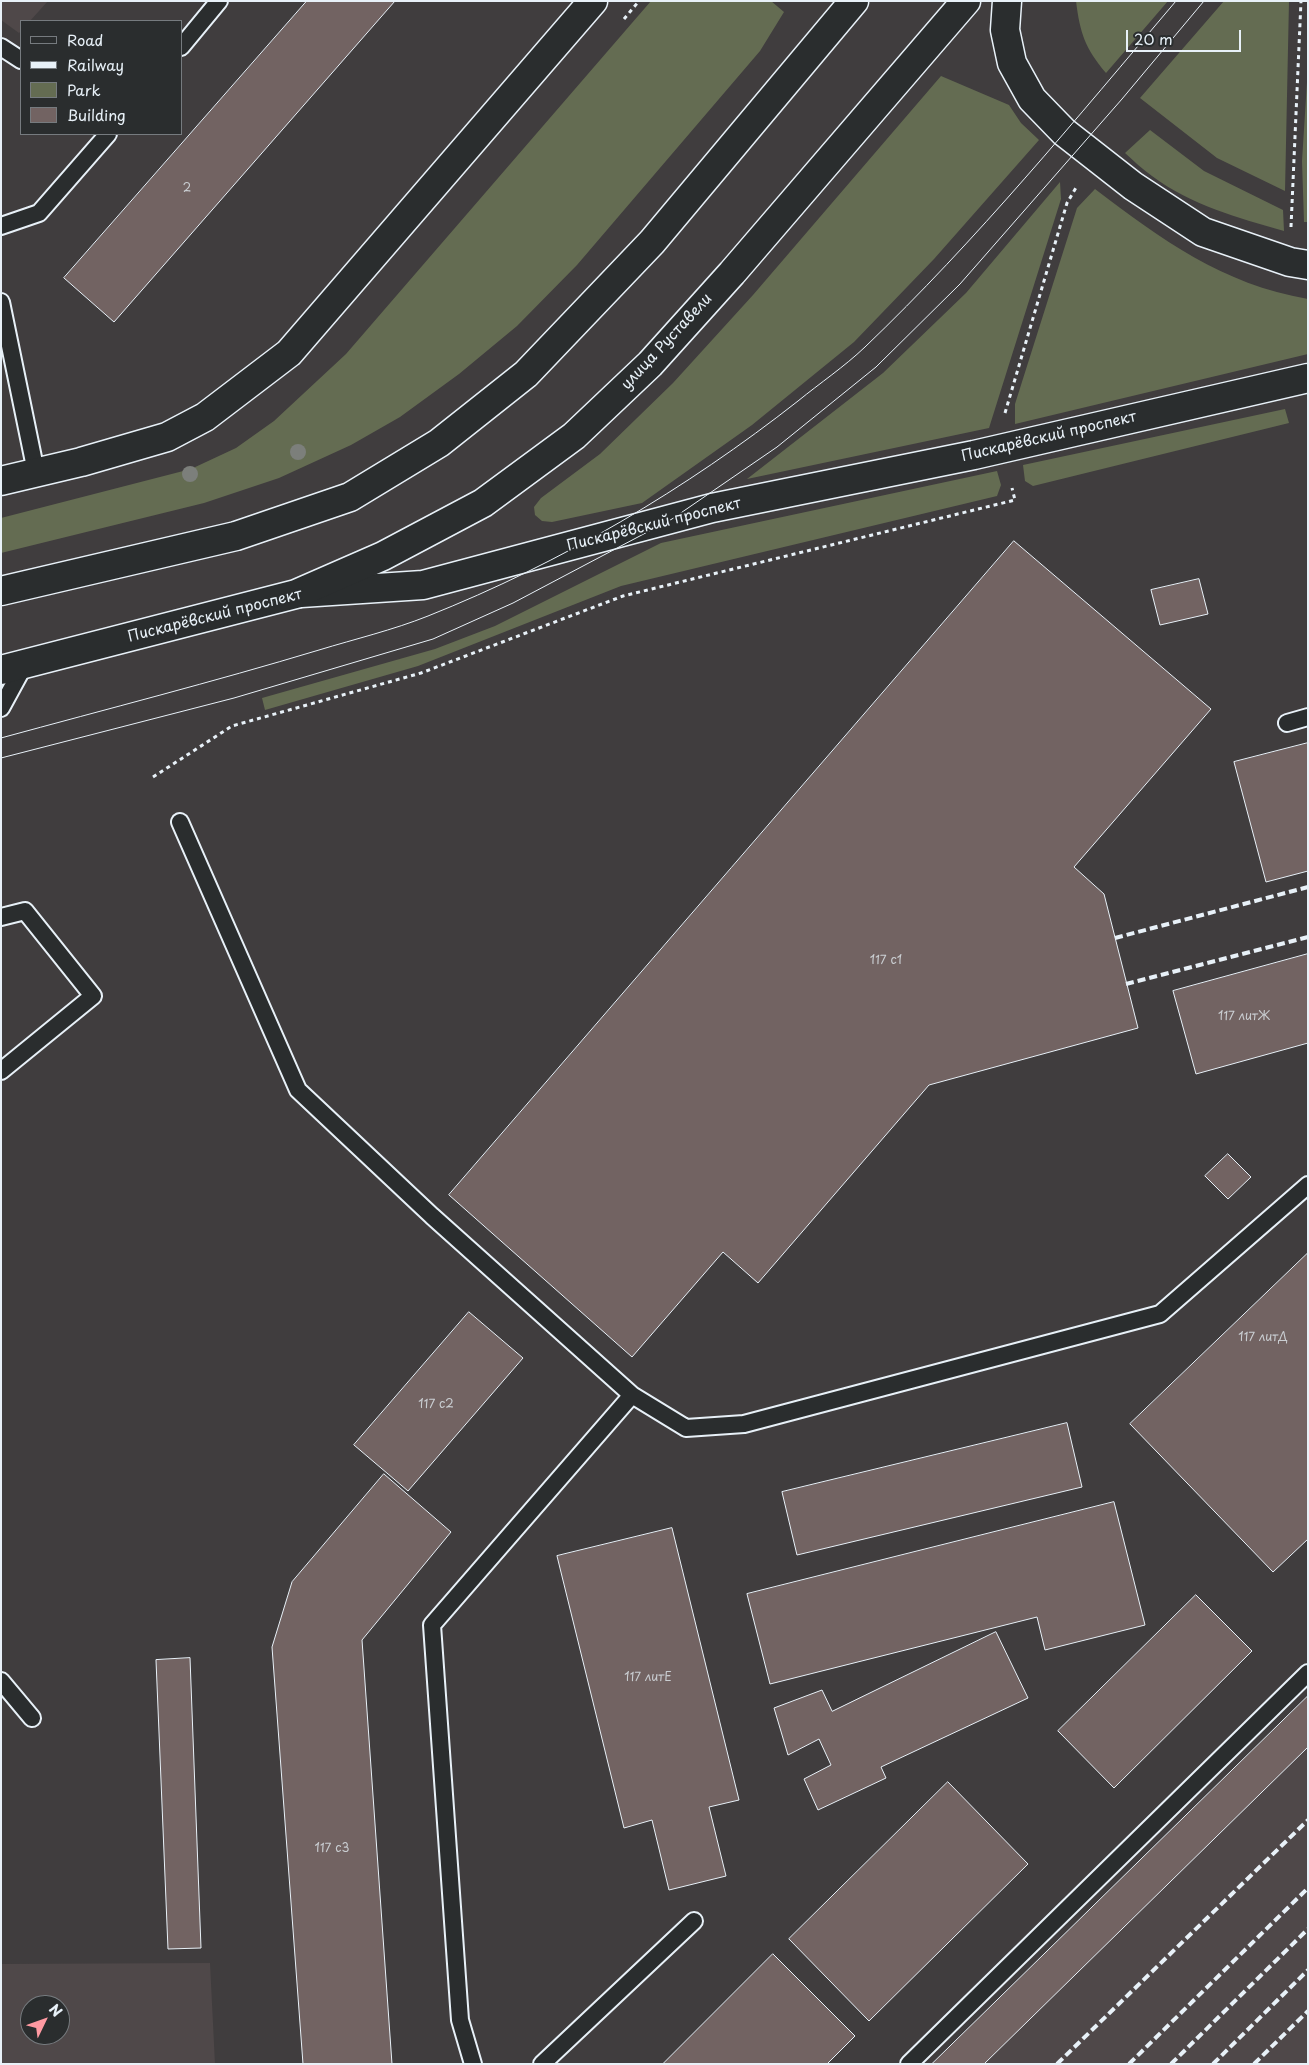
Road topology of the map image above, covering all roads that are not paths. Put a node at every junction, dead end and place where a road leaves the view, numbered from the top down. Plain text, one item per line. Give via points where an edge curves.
1 (219, 1) edge
2 (593, 1) edge
3 (854, 1) edge
4 (966, 1) edge
5 (1007, 1) edge
6 (182, 46) edge
7 (1, 47) edge
8 (20, 59) edge
9 (107, 135) edge
10 (1, 226) edge
11 (1308, 265) edge
12 (1, 302) edge
13 (1308, 378) edge
14 (36, 472) junction
15 (1, 481) edge
16 (1, 591) edge
17 (296, 594) junction
18 (13, 667) edge
19 (1, 708) edge
20 (1308, 717) edge
21 (1287, 723) dead end
22 (180, 822) dead end
23 (1, 918) edge
24 (1, 1071) edge
25 (1308, 1185) edge
26 (632, 1395) junction
27 (1308, 1673) edge
28 (1, 1681) edge
29 (32, 1718) dead end
30 (694, 1921) dead end
31 (473, 2064) edge
32 (542, 2064) edge
33 (909, 2064) edge

1 - 6 lane
2 - 14 main road via 290,353 205,417 167,437
3 - 16 main road via 652,242 526,374 439,443 350,497 236,536
4 - 17 main road, улица Руставели via 663,350 574,436 482,503 383,556
5 - 11 main road via 1005,30 1012,63 1032,99 1064,132 1133,186 1203,232 1290,262
7 - 8 lane
9 - 10 lane via 38,213
12 - 14 lane
13 - 17 main road, Пискарёвский проспект via 974,455 712,508 423,585
14 - 15 main road
17 - 18 main road, Пискарёвский проспект
18 - 19 lane
20 - 21 lane
22 - 26 lane via 298,1090 432,1216
23 - 24 lane via 25,911 93,996
25 - 26 lane via 1160,1314 744,1424 686,1428
26 - 31 lane via 432,1625 460,2020
27 - 33 lane
28 - 29 lane
30 - 32 lane

